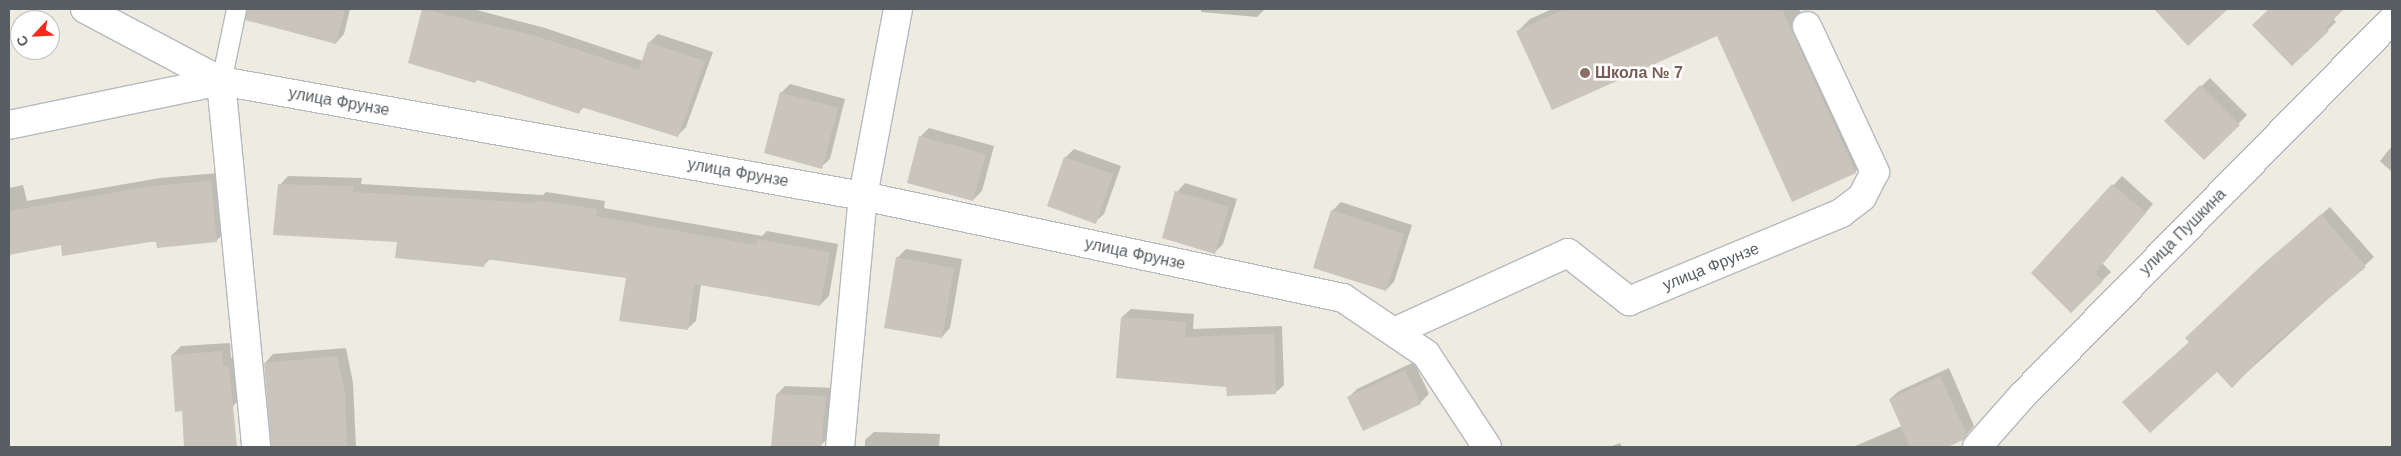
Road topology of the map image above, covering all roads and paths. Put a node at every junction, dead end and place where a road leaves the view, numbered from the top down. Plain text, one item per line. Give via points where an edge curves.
1 (85, 9) edge
2 (236, 9) edge
3 (898, 9) edge
4 (2392, 20) edge
5 (1806, 26) dead end
6 (221, 81) junction
7 (9, 126) edge
8 (863, 196) junction
9 (1394, 332) junction
10 (256, 447) edge
11 (840, 447) edge
12 (1487, 447) edge
13 (1977, 447) edge

1 - 6 street, улица Фрунзе
2 - 6 lane
3 - 8 street
4 - 13 street, улица Пушкина via 2022,396
5 - 9 street, улица Фрунзе via 1876,172 1862,197 1841,213 1629,301 1568,253
6 - 7 street
6 - 8 street, улица Фрунзе
6 - 10 street
8 - 9 street, улица Фрунзе via 1344,298
8 - 11 street
9 - 12 street, улица Фрунзе via 1426,354

